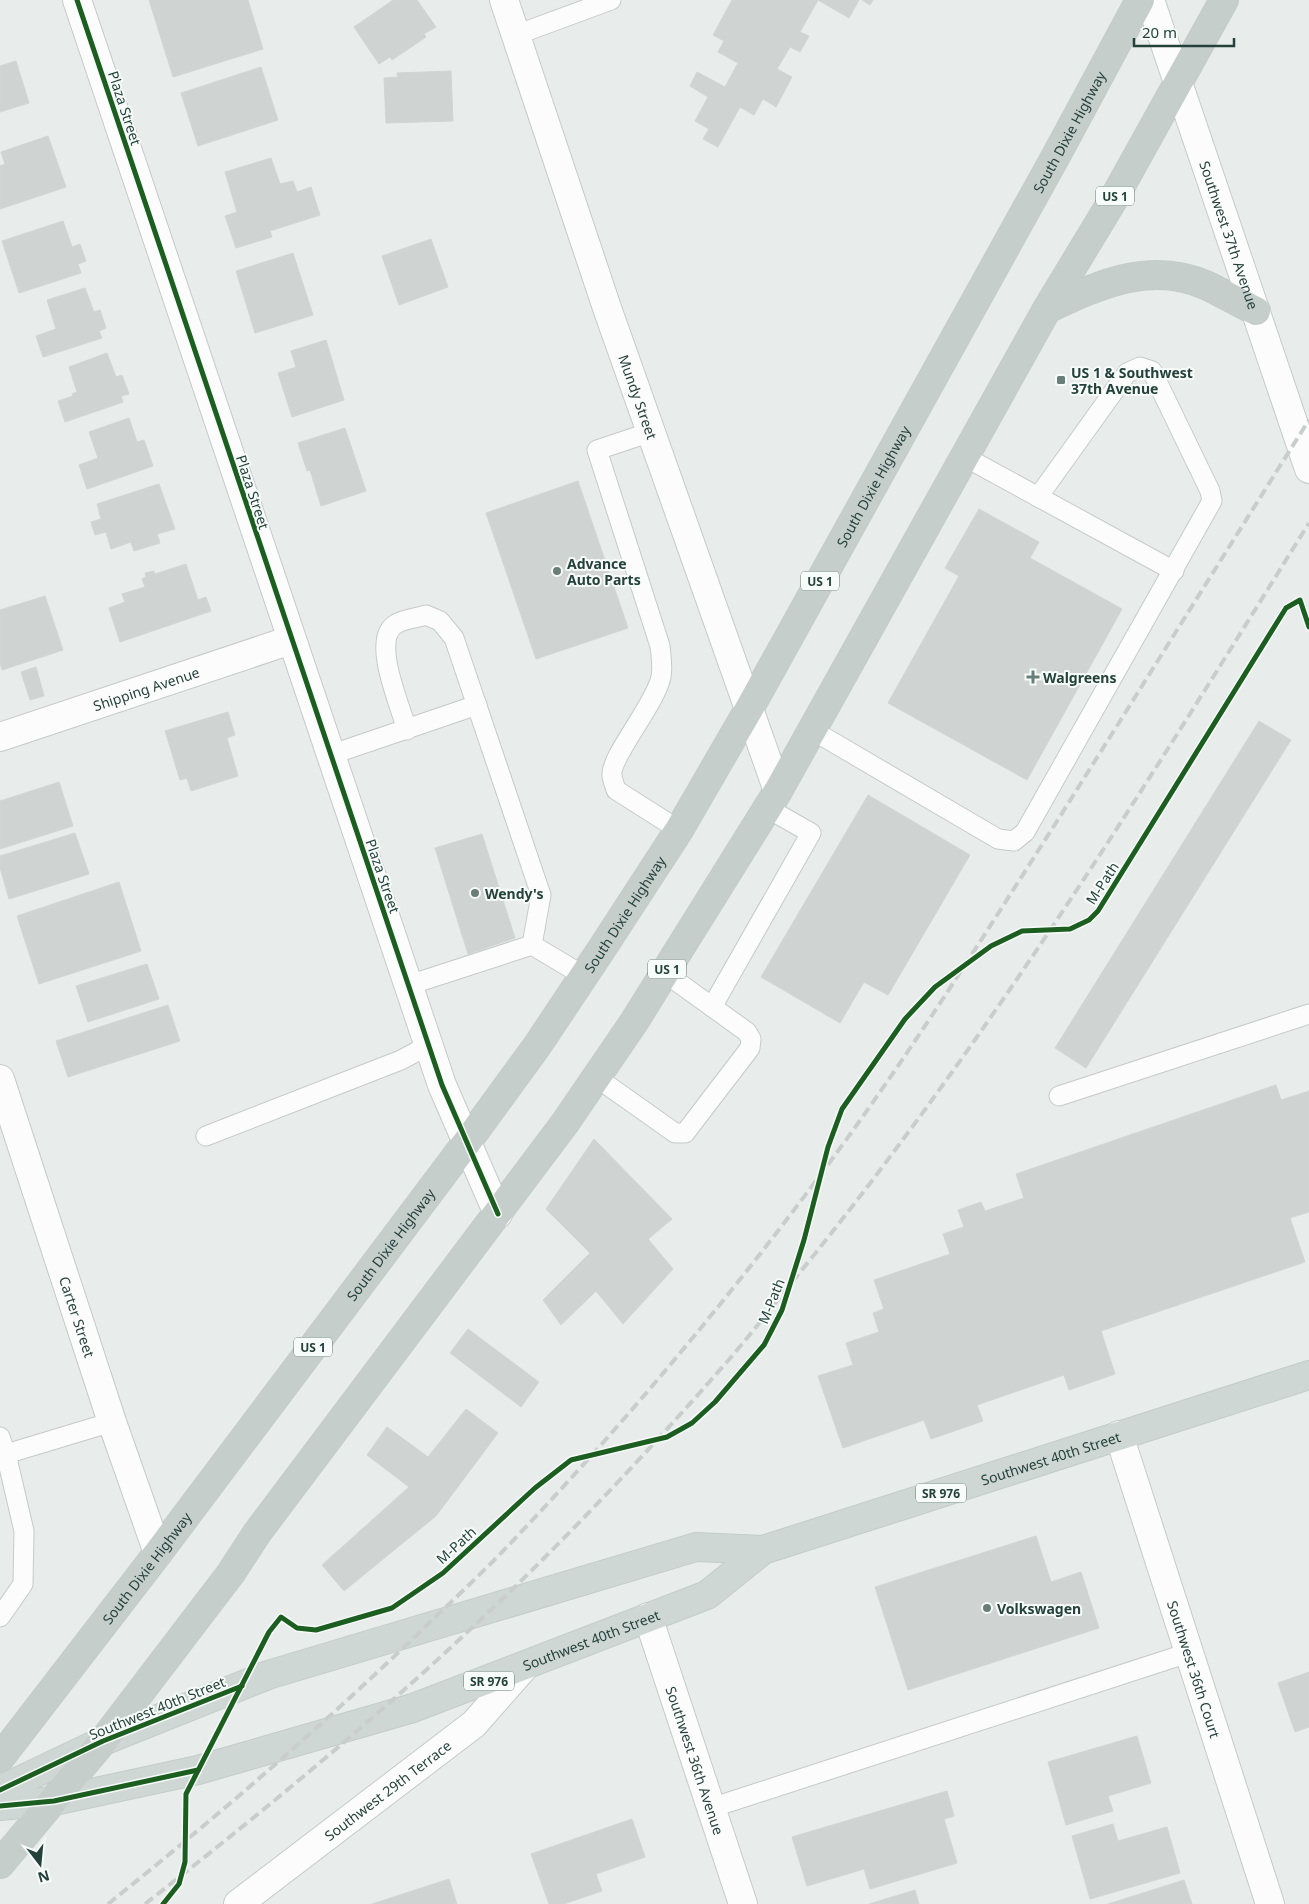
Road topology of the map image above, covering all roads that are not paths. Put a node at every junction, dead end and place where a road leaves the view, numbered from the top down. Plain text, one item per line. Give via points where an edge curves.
1 (77, 0) edge
2 (504, 0) edge
3 (1140, 0) edge
4 (1150, 0) edge
5 (1224, 0) edge
6 (609, 1) edge
7 (516, 35) junction
8 (1177, 80) junction
9 (1047, 309) junction
10 (1256, 311) junction
11 (651, 432) junction
12 (964, 457) junction
13 (1309, 469) edge
14 (1038, 497) junction
15 (1174, 571) junction
16 (291, 640) junction
17 (477, 705) junction
18 (749, 708) junction
19 (407, 730) junction
20 (812, 730) junction
21 (0, 737) edge
22 (330, 755) junction
23 (773, 800) junction
24 (679, 830) junction
25 (532, 944) junction
26 (664, 973) junction
27 (584, 976) junction
28 (409, 984) junction
29 (712, 1007) junction
30 (1309, 1014) edge
31 (429, 1045) junction
32 (596, 1077) junction
33 (0, 1079) edge
34 (1059, 1096) dead end
35 (206, 1136) dead end
36 (467, 1142) junction
37 (498, 1214) junction
38 (1309, 1375) edge
39 (112, 1422) junction
40 (1120, 1435) junction
41 (3, 1446) edge
42 (763, 1550) junction
43 (158, 1553) junction
44 (0, 1617) edge
45 (648, 1617) junction
46 (1188, 1653) junction
47 (525, 1666) junction
48 (103, 1741) junction
49 (0, 1758) edge
50 (0, 1790) edge
51 (54, 1801) junction
52 (0, 1806) edge
53 (711, 1808) junction
54 (0, 1864) edge
55 (238, 1904) edge
56 (743, 1904) edge
57 (1270, 1904) edge

1 - 16 street, Plaza Street
2 - 7 street, Mundy Street
3 - 18 highway, South Dixie Highway / US 1
4 - 8 street, Southwest 37th Avenue
5 - 8 highway, US 1
6 - 7 lane
7 - 11 street, Mundy Street
8 - 9 highway, US 1 via 1113,200
8 - 10 street, Southwest 37th Avenue
9 - 10 highway via 1101,284 1133,276 1172,276 1206,286
9 - 12 highway, US 1
10 - 13 street, Southwest 37th Avenue
11 - 18 street, Mundy Street
11 - 24 lane via 597,450 660,646 662,661 657,691 616,760 612,773 616,790
12 - 14 lane
12 - 20 highway, US 1
14 - 15 lane
14 - 15 lane via 1127,373 1140,367 1152,371 1212,501
15 - 20 lane via 1025,832 1014,841 998,839
16 - 21 street, Shipping Avenue
16 - 22 street, Plaza Street
17 - 19 lane
17 - 19 lane via 454,638 440,621 426,615 396,624 386,635 384,652
17 - 25 lane via 541,895
18 - 23 street, Mundy Street
18 - 24 highway, South Dixie Highway / US 1
19 - 22 lane
20 - 23 highway, US 1
22 - 28 street, Plaza Street
23 - 26 highway, US 1
23 - 29 lane via 811,833
24 - 27 highway, South Dixie Highway / US 1
25 - 27 lane
25 - 28 lane
26 - 29 lane
26 - 32 highway, US 1
27 - 36 highway, South Dixie Highway / US 1
28 - 31 street, Plaza Street
29 - 32 lane via 747,1032 751,1039 750,1048 685,1133 675,1133
30 - 34 lane
31 - 35 lane via 401,1060
31 - 36 street, Plaza Street
32 - 37 highway, US 1
33 - 39 street, Carter Street
36 - 37 street, Plaza Street
36 - 43 highway, South Dixie Highway / US 1
37 - 48 highway, US 1
38 - 40 main road, Southwest 40th Street / SR 976
39 - 41 lane
39 - 43 street, Carter Street
40 - 42 main road, Southwest 40th Street / SR 976
40 - 46 street, Southwest 36th Court
41 - 44 lane via 24,1531 23,1584
42 - 45 main road, Southwest 40th Street / SR 976 via 707,1595
42 - 48 main road, Southwest 40th Street / SR 976 via 696,1546 268,1675
43 - 49 highway, South Dixie Highway / US 1
45 - 47 main road, Southwest 40th Street / SR 976
45 - 53 street, Southwest 36th Avenue
46 - 53 lane
46 - 57 street, Southwest 36th Court
47 - 51 main road, Southwest 40th Street / SR 976 via 413,1708 238,1760
47 - 55 street, Southwest 29th Terrace via 474,1724
48 - 50 main road, Southwest 40th Street / SR 976
48 - 51 highway, US 1
51 - 52 main road, Southwest 40th Street
51 - 54 highway, US 1
53 - 56 street, Southwest 36th Avenue

